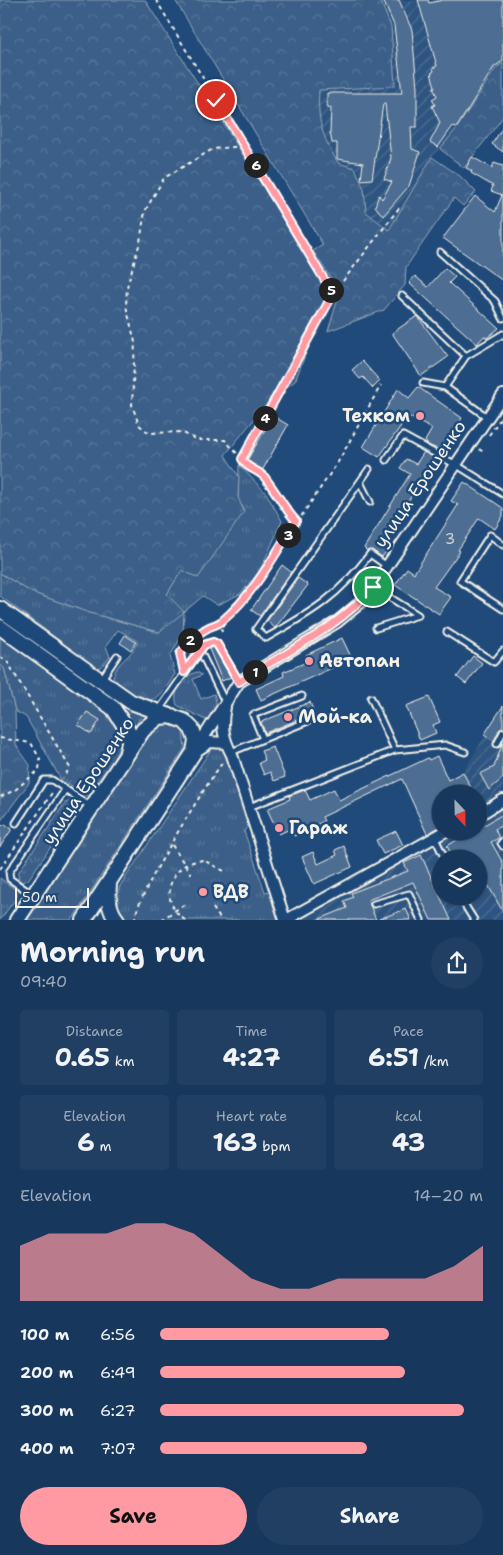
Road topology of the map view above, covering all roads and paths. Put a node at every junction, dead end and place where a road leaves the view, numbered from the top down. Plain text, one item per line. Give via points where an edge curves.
1 (156, 0) edge
2 (244, 146) junction
3 (399, 208) dead end
4 (440, 252) dead end
5 (333, 294) junction
6 (402, 296) dead end
7 (503, 318) edge
8 (503, 334) edge
9 (466, 356) junction
10 (422, 383) dead end
11 (381, 385) dead end
12 (445, 387) junction
13 (503, 395) edge
14 (503, 415) edge
15 (487, 418) junction
16 (489, 435) dead end
17 (484, 442) dead end
18 (479, 449) junction
19 (485, 453) dead end
20 (242, 459) junction
21 (386, 460) dead end
22 (457, 466) junction
23 (369, 469) dead end
24 (360, 482) junction
25 (503, 494) edge
26 (370, 502) dead end
27 (296, 521) junction
28 (503, 545) edge
29 (387, 566) junction
30 (373, 587) junction
31 (502, 607) edge
32 (0, 609) edge
33 (220, 622) junction
34 (0, 627) edge
35 (376, 628) dead end
36 (222, 632) dead end
37 (447, 632) dead end
38 (200, 651) junction
39 (503, 651) edge
40 (117, 656) dead end
41 (0, 657) edge
42 (184, 672) junction
43 (101, 680) junction
44 (239, 682) junction
45 (302, 696) dead end
46 (371, 698) dead end
47 (226, 702) junction
48 (158, 711) junction
49 (178, 718) junction
50 (313, 719) dead end
51 (207, 731) junction
52 (503, 732) edge
53 (0, 738) edge
54 (263, 739) junction
55 (496, 744) dead end
56 (229, 750) junction
57 (395, 750) junction
58 (194, 752) junction
59 (465, 752) dead end
60 (126, 755) junction
61 (58, 785) junction
62 (65, 790) junction
63 (0, 797) edge
64 (503, 800) edge
65 (91, 807) junction
66 (248, 807) junction
67 (488, 809) edge
68 (16, 823) dead end
69 (432, 839) edge
70 (503, 841) edge
71 (172, 845) junction
72 (503, 846) edge
73 (184, 865) junction
74 (0, 868) edge
75 (224, 871) dead end
76 (191, 874) dead end
77 (109, 883) junction
78 (33, 895) junction
79 (185, 904) dead end
80 (374, 904) dead end
81 (465, 905) edge
82 (213, 908) dead end
83 (174, 911) junction
84 (16, 920) edge
85 (84, 920) edge
86 (117, 920) edge
87 (135, 920) edge
88 (161, 920) edge
89 (185, 920) edge
90 (220, 920) edge
91 (286, 920) edge
92 (421, 920) edge
93 (474, 920) edge

1 - 2 path
2 - 5 path
2 - 20 path via 213,149 164,178 145,211 127,287 126,306 136,342 132,405 139,425 149,433 181,432 198,440 224,440
3 - 5 path
4 - 7 lane via 494,301
5 - 20 path
6 - 9 lane
8 - 9 lane
9 - 12 lane
10 - 12 lane
11 - 27 path via 338,462
12 - 15 lane
13 - 15 street, улица Ерошенко
14 - 16 path
15 - 22 street, улица Ерошенко
17 - 18 path
18 - 19 path
18 - 22 path
20 - 27 path via 244,464 265,477 283,507
21 - 22 lane via 403,436
22 - 25 lane
22 - 29 street, улица Ерошенко
23 - 24 lane
24 - 26 lane
24 - 29 lane via 256,629 266,638 315,610 351,579 370,554
27 - 33 path via 263,573
28 - 31 lane via 490,535 460,580
29 - 30 street, улица Ерошенко
30 - 35 lane via 418,615
30 - 44 street, улица Ерошенко via 337,622
32 - 43 main road
33 - 36 path
33 - 42 path via 188,642 180,654
34 - 60 main road via 113,708 128,732
37 - 39 lane via 494,662
38 - 42 lane
38 - 44 lane via 204,645 217,644
38 - 47 lane
40 - 43 lane
41 - 61 path via 6,661 70,768
42 - 48 lane
43 - 48 main road via 131,702
44 - 47 street, улица Ерошенко
45 - 54 lane via 254,715
46 - 57 lane
47 - 51 street, улица Ерошенко
47 - 56 street via 221,726
48 - 49 main road
49 - 51 street
49 - 58 main road via 192,729 196,740
49 - 60 main road, улица Ерошенко via 159,717 151,722
50 - 54 lane
51 - 56 street
51 - 58 street, улица Ерошенко
52 - 55 lane
53 - 63 path via 32,743 40,759 39,770 15,790
54 - 56 lane
56 - 58 street via 210,742
56 - 66 street
56 - 71 path
57 - 59 lane via 445,745
57 - 66 lane
58 - 77 main road, улица Ерошенко
60 - 65 main road, улица Ерошенко
61 - 62 lane
61 - 68 lane via 52,780 44,780
61 - 74 path
62 - 65 lane
62 - 78 lane via 9,872 10,879
64 - 67 street
65 - 78 main road, улица Ерошенко
66 - 91 street
69 - 91 street
70 - 72 lane
71 - 73 path
71 - 87 path via 137,907
73 - 75 path via 203,860
73 - 76 path
73 - 83 path via 170,888 170,903
77 - 85 main road, улица Ерошенко
77 - 86 main road via 108,899
78 - 84 main road, улица Ерошенко
79 - 83 path
80 - 92 lane via 410,894
81 - 93 lane
82 - 90 path
83 - 88 path
83 - 89 path

